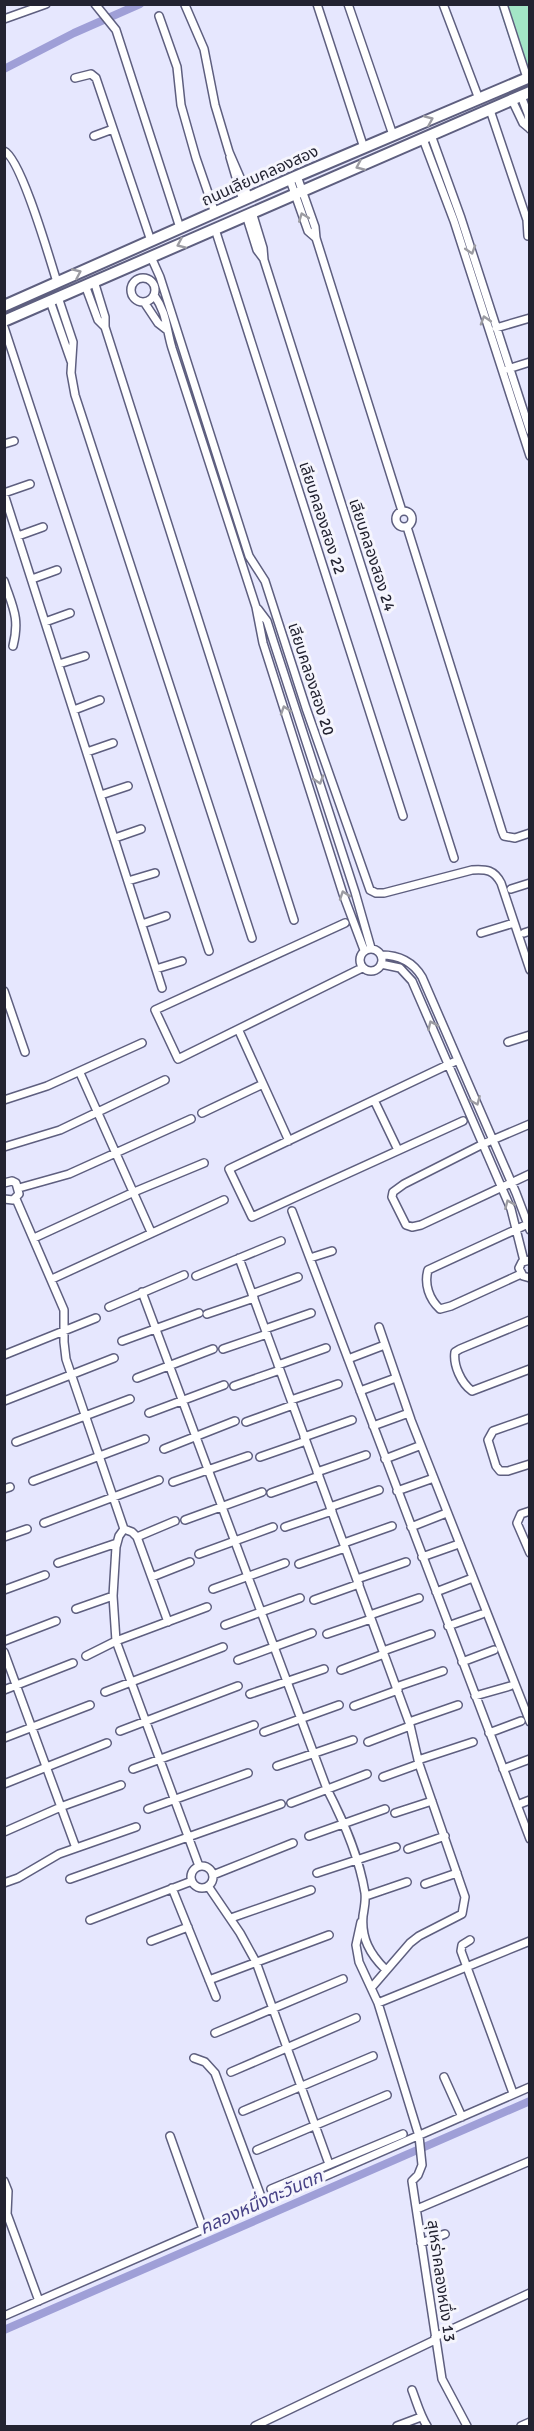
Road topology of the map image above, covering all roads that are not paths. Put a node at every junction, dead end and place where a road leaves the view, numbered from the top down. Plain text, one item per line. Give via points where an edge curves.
1 (46, 4) edge
2 (95, 4) edge
3 (317, 4) edge
4 (348, 4) edge
5 (443, 4) edge
6 (503, 4) edge
7 (185, 5) edge
8 (25, 8) edge
9 (159, 16) dead end
10 (4, 19) edge
11 (528, 77) edge
12 (75, 78) dead end
13 (521, 96) edge
14 (479, 99) junction
15 (490, 110) junction
16 (113, 129) junction
17 (529, 129) edge
18 (393, 135) junction
19 (94, 136) dead end
20 (427, 137) junction
21 (364, 148) junction
22 (4, 152) edge
23 (441, 175) junction
24 (293, 178) junction
25 (298, 193) junction
26 (246, 199) junction
27 (215, 213) junction
28 (249, 214) junction
29 (180, 228) junction
30 (215, 229) junction
31 (528, 236) dead end
32 (151, 241) junction
33 (151, 257) junction
34 (132, 265) junction
35 (480, 277) junction
36 (137, 279) junction
37 (472, 280) junction
38 (57, 282) junction
39 (89, 283) junction
40 (154, 294) junction
41 (54, 299) junction
42 (100, 302) junction
43 (144, 302) junction
44 (93, 305) junction
45 (4, 306) edge
46 (530, 318) edge
47 (4, 321) edge
48 (4, 327) edge
49 (105, 327) junction
50 (496, 328) junction
51 (167, 330) junction
52 (530, 362) edge
53 (508, 369) junction
54 (530, 403) edge
55 (517, 406) junction
56 (530, 431) edge
57 (14, 441) dead end
58 (4, 444) edge
59 (530, 456) edge
60 (30, 484) dead end
61 (4, 494) edge
62 (43, 527) dead end
63 (18, 536) junction
64 (57, 570) dead end
65 (32, 579) junction
66 (4, 581) edge
67 (256, 607) junction
68 (70, 613) dead end
69 (45, 622) junction
70 (13, 646) dead end
71 (85, 656) dead end
72 (59, 664) junction
73 (100, 700) dead end
74 (74, 710) junction
75 (113, 743) dead end
76 (87, 752) junction
77 (311, 757) junction
78 (301, 760) junction
79 (128, 786) dead end
80 (101, 795) junction
81 (403, 816) dead end
82 (141, 829) dead end
83 (530, 833) edge
84 (115, 838) junction
85 (454, 858) dead end
86 (155, 873) dead end
87 (128, 881) junction
88 (530, 883) edge
89 (512, 889) dead end
90 (166, 916) dead end
91 (294, 920) dead end
92 (345, 923) dead end
93 (514, 923) junction
94 (142, 924) junction
95 (481, 933) dead end
96 (252, 938) dead end
97 (367, 949) junction
98 (209, 951) dead end
99 (381, 955) junction
100 (182, 961) dead end
101 (381, 964) junction
102 (362, 968) junction
103 (156, 969) junction
104 (530, 970) edge
105 (162, 987) dead end
106 (4, 991) edge
107 (239, 1031) junction
108 (530, 1035) edge
109 (508, 1042) dead end
110 (142, 1043) dead end
111 (24, 1052) dead end
112 (458, 1060) junction
113 (448, 1064) junction
114 (80, 1073) junction
115 (165, 1080) dead end
116 (263, 1084) junction
117 (4, 1100) edge
118 (374, 1100) junction
119 (99, 1113) junction
120 (202, 1113) dead end
121 (191, 1119) dead end
122 (463, 1121) dead end
123 (530, 1124) edge
124 (492, 1140) junction
125 (288, 1141) junction
126 (483, 1144) junction
127 (4, 1147) edge
128 (398, 1150) junction
129 (117, 1153) junction
130 (204, 1162) dead end
131 (530, 1174) edge
132 (5, 1180) edge
133 (511, 1182) junction
134 (502, 1187) junction
135 (19, 1188) junction
136 (134, 1192) junction
137 (4, 1199) edge
138 (16, 1199) junction
139 (224, 1200) dead end
140 (292, 1211) dead end
141 (529, 1226) edge
142 (517, 1228) junction
143 (151, 1232) junction
144 (34, 1238) junction
145 (281, 1241) dead end
146 (332, 1251) dead end
147 (239, 1258) junction
148 (310, 1258) junction
149 (527, 1260) edge
150 (521, 1274) junction
151 (184, 1275) dead end
152 (196, 1276) dead end
153 (298, 1277) dead end
154 (530, 1278) edge
155 (52, 1279) junction
156 (142, 1292) junction
157 (253, 1296) junction
158 (110, 1306) dead end
159 (311, 1313) dead end
160 (96, 1318) dead end
161 (530, 1320) edge
162 (379, 1327) dead end
163 (156, 1330) junction
164 (64, 1331) junction
165 (266, 1332) junction
166 (122, 1341) dead end
167 (382, 1346) dead end
168 (326, 1348) dead end
169 (213, 1349) dead end
170 (223, 1350) dead end
171 (4, 1355) edge
172 (114, 1358) dead end
173 (348, 1359) junction
174 (169, 1366) junction
175 (279, 1368) junction
176 (530, 1369) edge
177 (72, 1374) junction
178 (137, 1378) dead end
179 (393, 1379) dead end
180 (338, 1384) dead end
181 (224, 1385) dead end
182 (234, 1386) dead end
183 (360, 1391) junction
184 (130, 1399) dead end
185 (4, 1401) edge
186 (183, 1401) junction
187 (292, 1402) junction
188 (149, 1413) dead end
189 (406, 1414) dead end
190 (85, 1415) junction
191 (530, 1418) edge
192 (352, 1420) dead end
193 (235, 1421) dead end
194 (246, 1422) dead end
195 (373, 1426) junction
196 (196, 1436) junction
197 (145, 1439) dead end
198 (305, 1439) junction
199 (16, 1442) dead end
200 (419, 1446) dead end
201 (164, 1449) dead end
202 (366, 1455) dead end
203 (248, 1456) dead end
204 (100, 1457) junction
205 (260, 1457) dead end
206 (385, 1459) junction
207 (530, 1464) edge
208 (208, 1470) junction
209 (318, 1474) junction
210 (431, 1479) dead end
211 (159, 1480) dead end
212 (33, 1481) dead end
213 (173, 1482) dead end
214 (379, 1490) dead end
215 (397, 1491) junction
216 (262, 1492) dead end
217 (271, 1493) dead end
218 (113, 1497) junction
219 (222, 1506) junction
220 (331, 1509) junction
221 (530, 1511) edge
222 (444, 1514) dead end
223 (185, 1520) dead end
224 (175, 1521) dead end
225 (44, 1523) dead end
226 (273, 1527) dead end
227 (285, 1527) dead end
228 (392, 1527) dead end
229 (411, 1527) junction
230 (27, 1529) dead end
231 (124, 1529) junction
232 (4, 1537) edge
233 (137, 1537) junction
234 (235, 1541) junction
235 (117, 1543) junction
236 (456, 1545) dead end
237 (344, 1546) junction
238 (530, 1552) edge
239 (199, 1554) dead end
240 (422, 1557) junction
241 (190, 1562) dead end
242 (406, 1562) dead end
243 (58, 1563) dead end
244 (285, 1563) dead end
245 (299, 1564) dead end
246 (45, 1575) dead end
247 (248, 1576) junction
248 (152, 1577) junction
249 (470, 1579) dead end
250 (358, 1581) junction
251 (213, 1589) dead end
252 (4, 1590) edge
253 (435, 1592) junction
254 (113, 1596) junction
255 (300, 1598) dead end
256 (419, 1598) dead end
257 (314, 1600) dead end
258 (207, 1607) dead end
259 (76, 1609) dead end
260 (261, 1612) junction
261 (482, 1614) dead end
262 (371, 1617) junction
263 (56, 1621) dead end
264 (168, 1622) junction
265 (225, 1625) dead end
266 (448, 1626) junction
267 (312, 1633) dead end
268 (431, 1634) dead end
269 (327, 1635) dead end
270 (4, 1641) edge
271 (116, 1641) junction
272 (223, 1647) dead end
273 (274, 1647) junction
274 (494, 1650) dead end
275 (4, 1652) edge
276 (384, 1653) junction
277 (86, 1656) dead end
278 (238, 1660) dead end
279 (462, 1662) junction
280 (73, 1663) dead end
281 (324, 1669) dead end
282 (341, 1670) dead end
283 (443, 1671) dead end
284 (130, 1682) junction
285 (287, 1682) junction
286 (17, 1685) junction
287 (238, 1686) dead end
288 (510, 1686) dead end
289 (397, 1688) junction
290 (4, 1690) edge
291 (105, 1692) dead end
292 (250, 1694) dead end
293 (475, 1696) junction
294 (90, 1705) dead end
295 (339, 1705) dead end
296 (458, 1705) dead end
297 (354, 1706) dead end
298 (301, 1719) junction
299 (145, 1721) junction
300 (526, 1721) edge
301 (409, 1724) junction
302 (254, 1725) dead end
303 (33, 1726) junction
304 (120, 1731) dead end
305 (264, 1732) dead end
306 (489, 1733) junction
307 (4, 1738) edge
308 (352, 1740) dead end
309 (368, 1742) dead end
310 (472, 1742) dead end
311 (107, 1743) dead end
312 (314, 1754) junction
313 (530, 1759) edge
314 (159, 1760) junction
315 (418, 1762) junction
316 (48, 1766) junction
317 (277, 1766) dead end
318 (134, 1769) dead end
319 (503, 1769) junction
320 (248, 1773) dead end
321 (367, 1774) dead end
322 (382, 1777) dead end
323 (4, 1784) edge
324 (121, 1785) dead end
325 (327, 1789) junction
326 (174, 1799) junction
327 (530, 1800) edge
328 (432, 1801) junction
329 (291, 1803) dead end
330 (281, 1804) dead end
331 (517, 1804) junction
332 (63, 1806) junction
333 (148, 1809) dead end
334 (385, 1809) dead end
335 (395, 1813) dead end
336 (345, 1824) junction
337 (136, 1827) dead end
338 (4, 1832) edge
339 (309, 1836) dead end
340 (445, 1836) junction
341 (188, 1837) junction
342 (530, 1839) edge
343 (293, 1843) dead end
344 (396, 1847) dead end
345 (76, 1848) junction
346 (408, 1849) dead end
347 (357, 1860) junction
348 (199, 1866) junction
349 (317, 1873) dead end
350 (458, 1873) junction
351 (213, 1875) junction
352 (70, 1879) dead end
353 (192, 1881) junction
354 (407, 1882) dead end
355 (4, 1883) edge
356 (425, 1884) dead end
357 (208, 1886) junction
358 (172, 1888) junction
359 (311, 1890) dead end
360 (366, 1896) junction
361 (231, 1918) junction
362 (363, 1919) junction
363 (90, 1920) dead end
364 (188, 1927) junction
365 (329, 1935) dead end
366 (470, 1940) dead end
367 (151, 1941) dead end
368 (530, 1941) edge
369 (256, 1962) junction
370 (466, 1966) junction
371 (385, 1969) junction
372 (343, 1979) dead end
373 (209, 1980) junction
374 (372, 1987) junction
375 (216, 1997) dead end
376 (378, 2003) junction
377 (272, 2008) junction
378 (356, 2018) dead end
379 (215, 2033) dead end
380 (286, 2048) junction
381 (373, 2056) dead end
382 (194, 2058) dead end
383 (231, 2072) dead end
384 (444, 2077) dead end
385 (300, 2087) junction
386 (530, 2087) edge
387 (513, 2093) junction
388 (387, 2095) dead end
389 (243, 2111) dead end
390 (462, 2117) junction
391 (315, 2126) junction
392 (403, 2133) dead end
393 (170, 2136) dead end
394 (419, 2137) junction
395 (258, 2150) dead end
396 (530, 2161) edge
397 (329, 2164) junction
398 (4, 2181) edge
399 (272, 2189) dead end
400 (263, 2202) junction
401 (417, 2209) junction
402 (203, 2229) junction
403 (445, 2234) dead end
404 (421, 2243) junction
405 (530, 2294) edge
406 (39, 2301) junction
407 (4, 2316) edge
408 (435, 2339) junction
409 (412, 2390) dead end
410 (421, 2417) junction
411 (530, 2422) edge
412 (255, 2427) edge
413 (397, 2427) edge
414 (427, 2427) edge
415 (467, 2427) edge
416 (521, 2427) edge

1 - 8 street
2 - 29 street via 116,30
3 - 21 street
4 - 18 street
5 - 14 street
6 - 11 street
7 - 26 street via 204,49 214,105
8 - 10 street
9 - 27 street via 177,67 181,105
11 - 14 main road, ถนนเลียบคลองสอง
12 - 16 street via 91,74 96,78
13 - 15 main road, ถนนเลียบคลองสอง
13 - 17 street
18 -> 14 main road, ถนนเลียบคลองสอง
15 - 20 main road, ถนนเลียบคลองสอง
15 - 31 street via 527,220
16 - 19 street
16 - 32 street
18 - 21 main road, ถนนเลียบคลองสอง
20 - 23 street
20 -> 25 main road, ถนนเลียบคลองสอง
21 - 24 main road, ถนนเลียบคลองสอง
22 - 38 street via 12,157 26,190
23 -> 35 street
23 - 37 street
24 - 25 street
24 - 26 main road, ถนนเลียบคลองสอง
25 - 28 main road, ถนนเลียบคลองสอง
25 - 83 street via 315,227 402,511 409,512 412,518 407,527 502,831 509,838
26 - 27 main road, ถนนเลียบคลองสอง
27 - 29 main road, ถนนเลียบคลองสอง
28 - 30 main road, ถนนเลียบคลองสอง
28 - 85 street, เลียบคลองสอง 24 via 263,248
29 - 32 main road, ถนนเลียบคลองสอง
30 -> 33 main road, ถนนเลียบคลองสอง
30 - 81 street, เลียบคลองสอง 22
38 -> 32 main road, ถนนเลียบคลองสอง
33 - 34 main road, ถนนเลียบคลองสอง
33 - 93 street, เลียบคลองสอง 20 via 249,556 265,581 370,890 384,893 487,869 501,883
34 - 36 street
34 - 39 main road, ถนนเลียบคลองสอง
35 - 37 street
35 - 50 street
36 - 40 street via 153,282
36 - 43 street via 131,294
55 -> 37 street
38 - 45 main road, ถนนเลียบคลองสอง
39 - 41 main road, ถนนเลียบคลองสอง
39 - 42 street
39 - 44 street
40 - 43 street
40 - 51 street via 166,315
41 - 47 main road, ถนนเลียบคลองสอง
41 - 96 street via 73,342 75,395
42 - 44 street
42 - 49 street
43 - 51 street
44 - 49 street
46 - 50 street
48 - 98 street
49 - 91 street
50 - 53 street
51 - 67 street
52 - 53 street
53 - 55 street
54 - 55 street
55 - 56 street
55 - 59 street
57 - 58 street
60 - 61 street
61 - 63 street
62 - 63 street
63 - 65 street
64 - 65 street
65 - 69 street
66 - 70 street via 17,618
67 - 77 street via 267,621
78 -> 67 street via 263,643
68 - 69 street
69 - 72 street
71 - 72 street
72 - 74 street
73 - 74 street
74 - 76 street
75 - 76 street
76 - 80 street
77 - 78 street
77 -> 97 street via 356,892
97 -> 78 street
79 - 80 street
80 - 84 street
82 - 84 street
84 - 87 street
86 - 87 street
87 - 94 street
88 - 89 street
90 - 94 street
92 - 107 street via 155,1010 178,1059
93 - 95 street
93 - 104 street, เลียบคลองสอง 20
94 - 103 street
97 - 99 street
97 - 102 street via 359,957
99 - 101 street
99 - 112 street via 406,960 420,973
100 - 103 street
101 - 102 street via 373,971
113 -> 101 street via 410,978 400,968
102 - 107 street
103 - 105 street
106 - 111 street
107 - 116 street
108 - 109 street
110 - 114 street
112 - 113 street
112 -> 124 street
113 - 118 street
113 - 126 street
114 - 117 street
114 - 119 street
115 - 119 street
116 - 120 street
116 - 125 street
118 - 125 street
118 - 128 street
119 - 127 street
119 - 129 street
121 - 129 street
122 - 128 street
123 - 124 street
124 - 126 street
124 - 133 street
125 - 128 street via 229,1169 252,1216
126 - 134 street
126 - 134 street via 396,1188 392,1197 406,1225 412,1227
129 - 135 street via 69,1174
129 - 136 street
130 - 136 street
131 - 133 street
132 - 135 street
133 - 134 street
133 - 141 street
142 -> 134 street
135 - 138 street
136 - 143 street
136 - 144 street
137 - 138 street
138 - 144 street
139 - 143 street
140 - 148 street
141 - 142 street
142 - 149 street
142 - 150 street via 428,1270 425,1279 441,1309
143 - 155 street
144 - 155 street
145 - 147 street
146 - 148 street
147 - 152 street
147 - 157 street
148 - 173 street
149 - 150 street via 519,1268
150 - 154 street
151 - 156 street
153 - 157 street
155 - 164 street via 64,1310
156 - 158 street
156 - 163 street
157 - 163 street
157 - 165 street
159 - 165 street
160 - 164 street
161 - 176 street via 460,1349 454,1357 466,1387 472,1391
162 - 300 street
163 - 166 street
163 - 174 street
164 - 171 street
164 - 177 street via 66,1359
165 - 170 street
165 - 175 street
167 - 173 street
168 - 175 street
169 - 174 street
172 - 177 street
173 - 183 street
174 - 178 street
174 - 186 street
175 - 182 street
175 - 187 street
177 - 185 street
177 - 190 street
179 - 183 street
180 - 187 street
181 - 186 street
183 - 195 street
184 - 190 street
186 - 188 street
186 - 196 street
187 - 194 street
187 - 198 street
189 - 195 street
190 - 199 street
190 - 204 street
191 - 207 street via 494,1431 488,1440 500,1471
192 - 198 street
193 - 196 street
195 - 206 street
196 - 201 street
196 - 208 street
197 - 204 street
198 - 205 street
198 - 209 street
200 - 206 street
202 - 209 street
203 - 208 street
204 - 212 street
204 - 218 street
206 - 215 street
208 - 213 street
208 - 219 street
209 - 217 street
209 - 220 street
210 - 215 street
211 - 218 street
214 - 220 street
215 - 229 street
216 - 219 street
218 - 225 street
218 - 231 street
219 - 223 street
219 - 234 street
220 - 227 street
220 - 237 street
221 - 238 street via 520,1514 517,1523
222 - 229 street
224 - 233 street
226 - 234 street
228 - 237 street
229 - 240 street
230 - 232 street
231 - 233 street
231 - 235 street
233 - 248 street
234 - 239 street
234 - 247 street
235 - 243 street
235 - 254 street
236 - 240 street
237 - 245 street
237 - 250 street
240 - 253 street
241 - 248 street
242 - 250 street
244 - 247 street
246 - 252 street
247 - 251 street
247 - 260 street
248 - 264 street
249 - 253 street
250 - 257 street
250 - 262 street
253 - 266 street
254 - 259 street
254 - 271 street
255 - 260 street
256 - 262 street
258 - 264 street
260 - 265 street
260 - 273 street
261 - 266 street
262 - 269 street
262 - 276 street
263 - 270 street
264 - 271 street
266 - 279 street
267 - 273 street
268 - 276 street
271 - 277 street
271 - 284 street
272 - 284 street
273 - 278 street
273 - 285 street
274 - 279 street
275 - 286 street
276 - 282 street
276 - 289 street
279 - 293 street
280 - 286 street
281 - 285 street
283 - 289 street
284 - 291 street
284 - 299 street
285 - 292 street
285 - 298 street
286 - 290 street
286 - 303 street
287 - 299 street
288 - 293 street
289 - 297 street
289 - 301 street
293 - 306 street
294 - 303 street
295 - 298 street
296 - 301 street
298 - 305 street
298 - 312 street
299 - 304 street
299 - 314 street
300 - 306 street
301 - 309 street
301 - 315 street
302 - 314 street
303 - 307 street
303 - 316 street
306 - 319 street
308 - 312 street
310 - 315 street
311 - 316 street
312 - 317 street
312 - 325 street
313 - 319 street
314 - 318 street
314 - 326 street
315 - 322 street
315 - 328 street
316 - 323 street
316 - 332 street
319 - 331 street
320 - 326 street
321 - 325 street
324 - 332 street
325 - 329 street
325 - 336 street
326 - 333 street
326 - 341 street
327 - 331 street
328 - 335 street
328 - 340 street
330 - 341 street
331 - 342 street
332 - 338 street
332 - 345 street
334 - 336 street
336 - 339 street
336 - 347 street
337 - 345 street
340 - 346 street
340 - 350 street
341 - 348 street
341 - 352 street
343 - 351 street
344 - 347 street
345 - 355 street
347 - 349 street
347 - 360 street
348 - 351 street via 208,1867
348 - 353 street via 192,1872
350 - 356 street
350 - 371 street via 465,1897 462,1914 419,1936
351 - 357 street
353 - 357 street via 199,1887
353 - 358 street
354 - 360 street
357 - 361 street
358 - 363 street
358 - 364 street
359 - 361 street
360 - 362 street
361 - 369 street
362 - 371 street via 367,1946
362 - 374 street, สุเหร่าคลองหนึ่ง 13 via 356,1945 359,1962
364 - 367 street
364 - 373 street
365 - 369 street
366 - 370 street via 461,1948
368 - 370 street
369 - 373 street
369 - 377 street
370 - 376 street
370 - 387 street
371 - 374 street
372 - 377 street
373 - 375 street
374 - 376 street, สุเหร่าคลองหนึ่ง 13
376 - 394 street, สุเหร่าคลองหนึ่ง 13
377 - 379 street
377 - 380 street
378 - 380 street
380 - 383 street
380 - 385 street
381 - 385 street
382 - 400 street via 205,2062 215,2073
384 - 390 street
385 - 389 street
385 - 391 street
386 - 387 street
387 - 390 street
388 - 391 street
390 - 394 street
391 - 395 street
391 - 397 street
392 - 397 street
393 - 402 street
394 - 400 street
394 - 401 street, สุเหร่าคลองหนึ่ง 13 via 421,2170 412,2181
396 - 401 street
397 - 399 street
398 - 406 street via 8,2191 7,2214
400 - 402 street
401 - 404 street, สุเหร่าคลองหนึ่ง 13
402 - 406 street
403 - 404 street
404 - 408 street, สุเหร่าคลองหนึ่ง 13
405 - 408 street
406 - 407 street
408 - 412 street
408 - 415 street, สุเหร่าคลองหนึ่ง 13 via 442,2379
409 - 410 street
410 - 413 street
410 - 414 street
411 - 416 street

